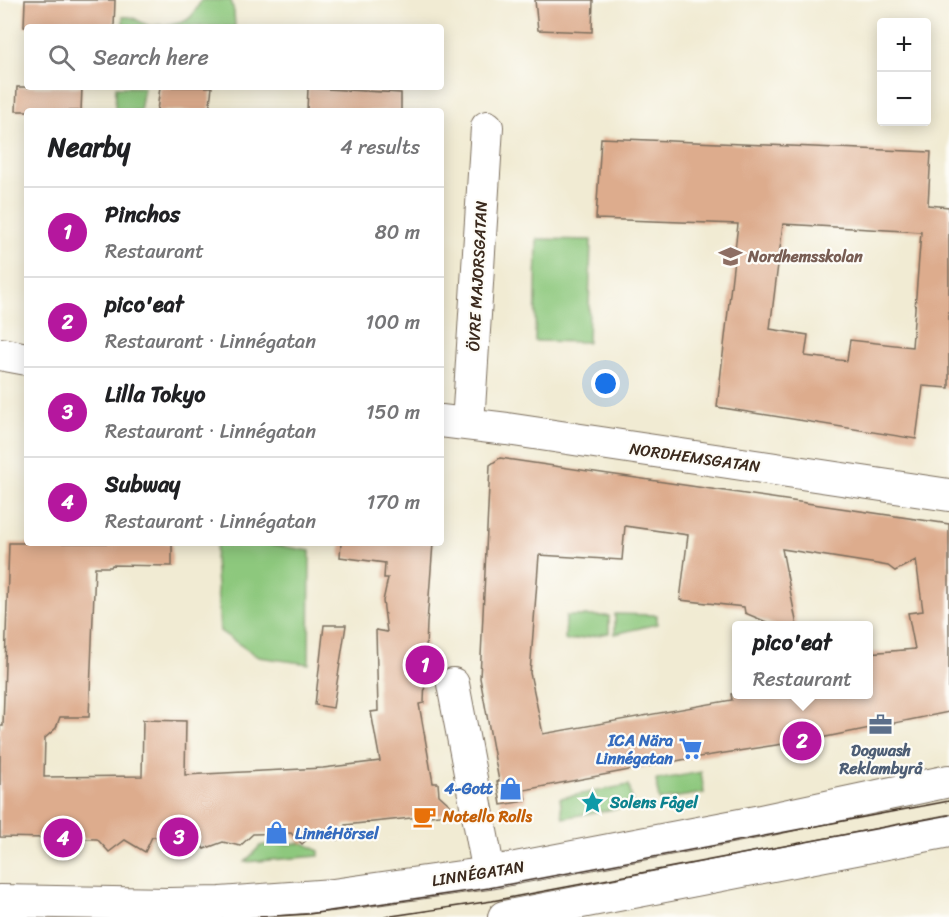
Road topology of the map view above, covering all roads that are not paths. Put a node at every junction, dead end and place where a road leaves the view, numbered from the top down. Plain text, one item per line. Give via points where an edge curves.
1 (487, 127) dead end
2 (0, 354) edge
3 (24, 358) edge
4 (455, 423) edge
5 (949, 495) edge
6 (453, 684) dead end
7 (949, 781) edge
8 (949, 831) edge
9 (489, 873) junction
10 (0, 901) edge
11 (504, 917) edge

1 - 4 street, ÖVRE MAJORSGATAN
2 - 3 street
4 - 5 street, NORDHEMSGATAN
6 - 9 street
7 - 9 street, LINNÉGATAN
8 - 11 street
9 - 10 street, LINNÉGATAN via 333,895 220,903

